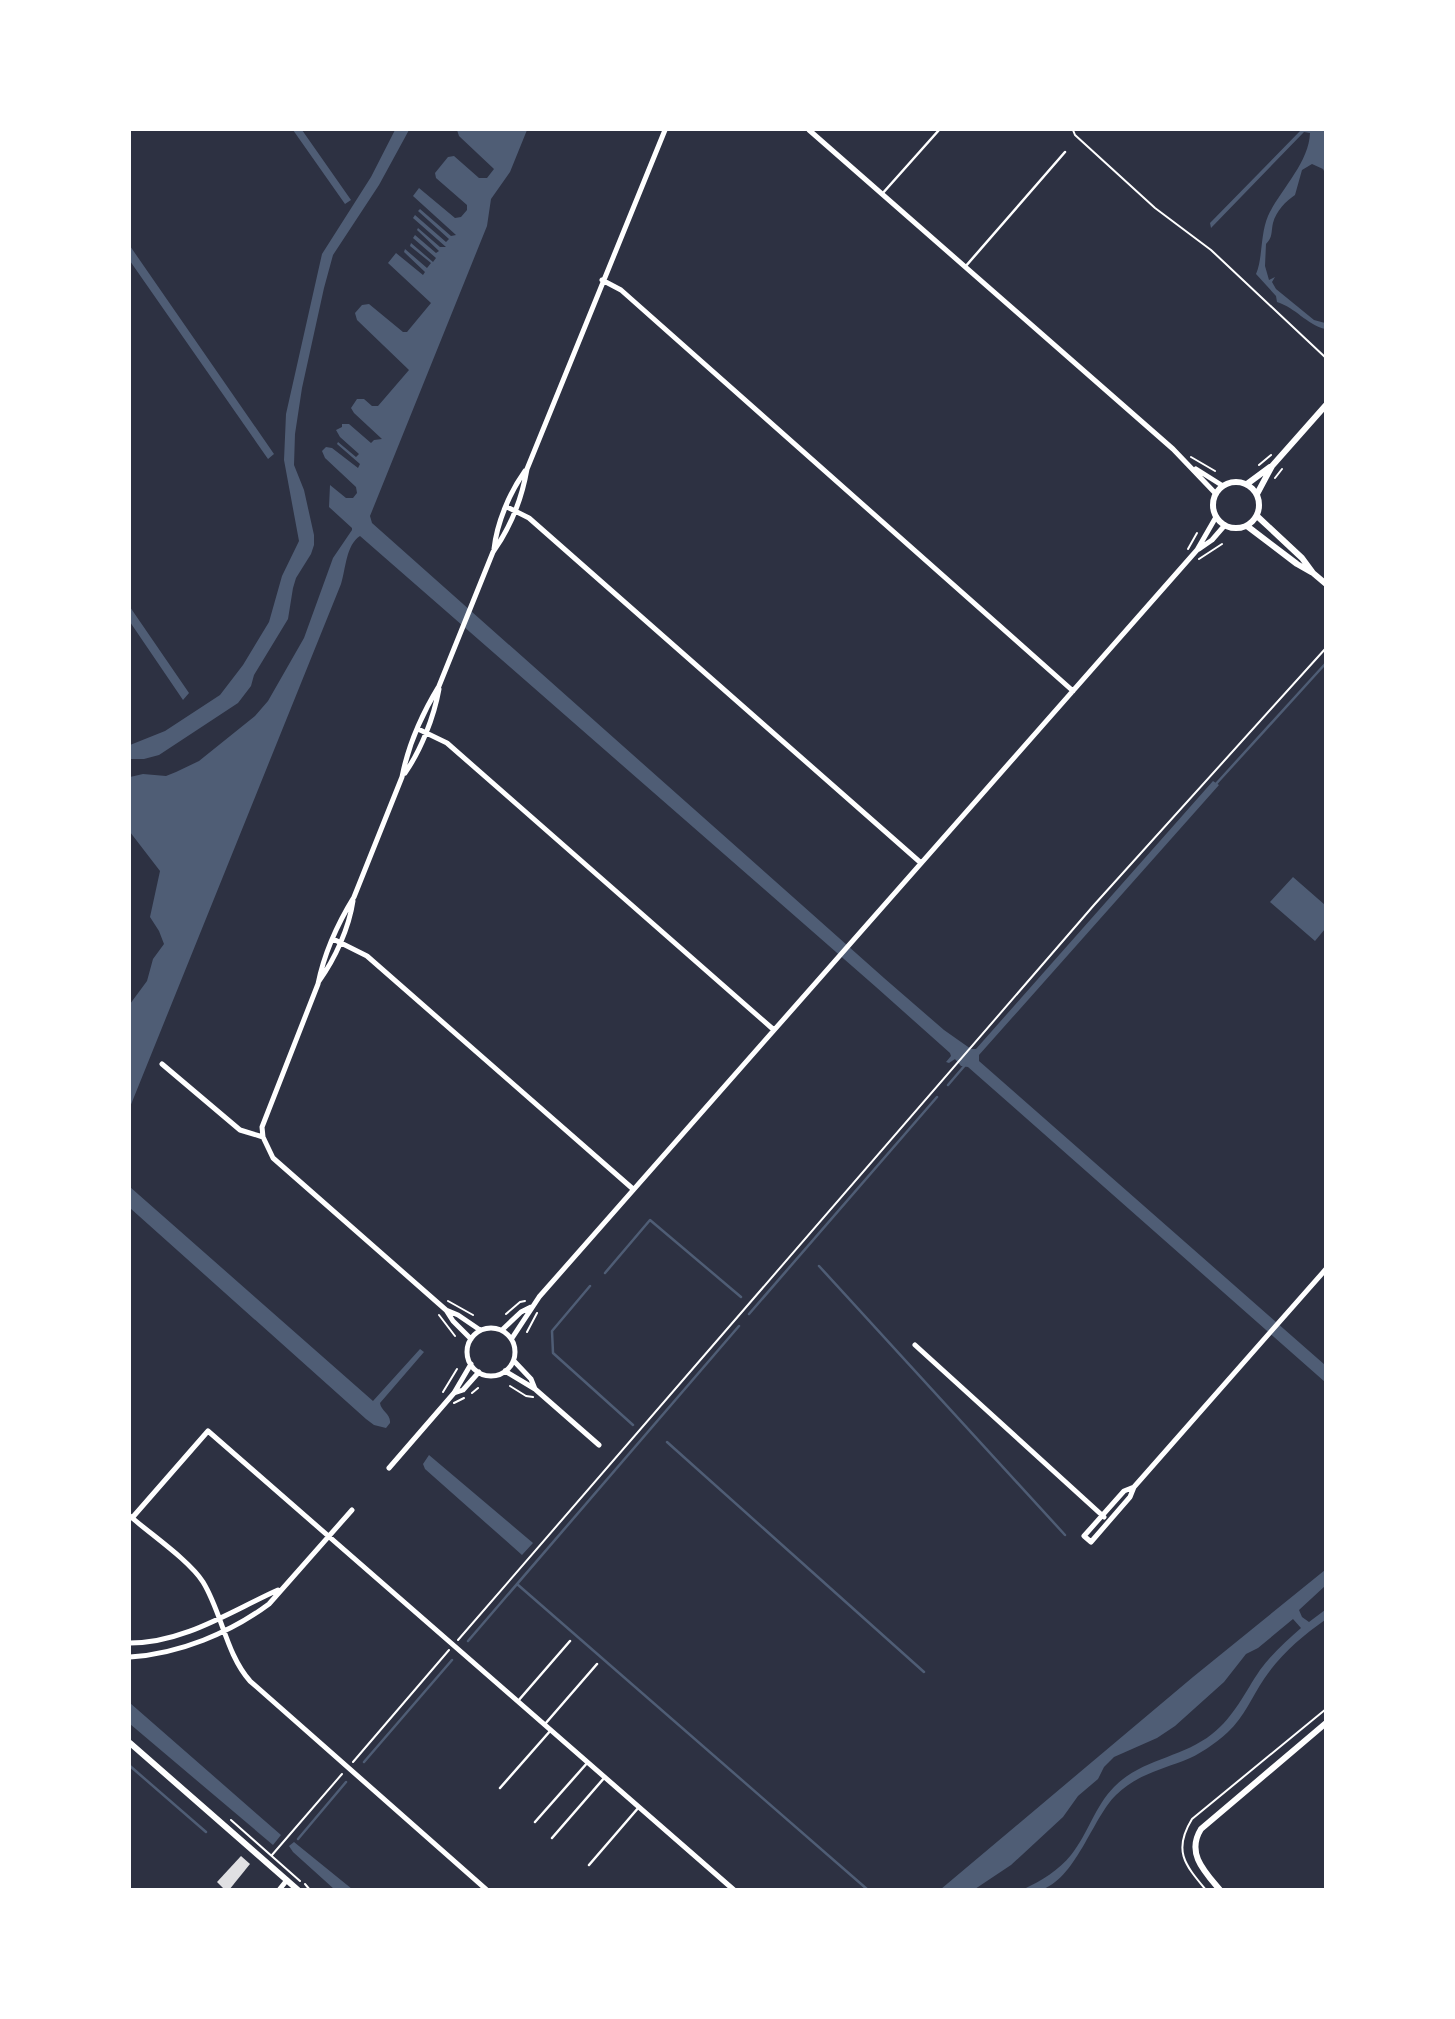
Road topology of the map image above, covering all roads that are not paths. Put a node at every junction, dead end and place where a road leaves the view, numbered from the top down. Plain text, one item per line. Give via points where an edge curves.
1 (665, 130) edge
2 (809, 130) edge
3 (939, 130) edge
4 (1065, 152) dead end
5 (882, 194) junction
6 (965, 267) junction
7 (602, 280) junction
8 (1325, 405) edge
9 (1272, 466) junction
10 (1193, 468) junction
11 (527, 469) junction
12 (1247, 484) junction
13 (1223, 486) junction
14 (1216, 494) junction
15 (1257, 494) junction
16 (507, 507) junction
17 (514, 510) junction
18 (1256, 516) junction
19 (1216, 517) junction
20 (1225, 526) junction
21 (1248, 526) junction
22 (1197, 550) junction
23 (493, 552) junction
24 (1313, 573) junction
25 (1325, 584) edge
26 (439, 686) junction
27 (1073, 691) junction
28 (418, 729) junction
29 (425, 732) junction
30 (402, 777) junction
31 (921, 863) junction
32 (336, 940) junction
33 (774, 1030) junction
34 (162, 1064) dead end
35 (263, 1137) junction
36 (633, 1189) junction
37 (1325, 1269) edge
38 (531, 1307) junction
39 (446, 1310) junction
40 (480, 1330) junction
41 (502, 1330) junction
42 (512, 1338) junction
43 (471, 1339) junction
44 (915, 1345) dead end
45 (514, 1361) junction
46 (471, 1364) junction
47 (505, 1371) junction
48 (479, 1372) junction
49 (535, 1389) junction
50 (454, 1393) junction
51 (599, 1445) dead end
52 (388, 1468) dead end
53 (1134, 1487) junction
54 (352, 1510) dead end
55 (1102, 1515) junction
56 (131, 1517) edge
57 (1109, 1521) junction
58 (329, 1536) junction
59 (281, 1589) junction
60 (221, 1619) junction
61 (225, 1630) junction
62 (570, 1641) dead end
63 (130, 1643) edge
64 (130, 1657) edge
65 (597, 1664) dead end
66 (518, 1701) junction
67 (1325, 1723) edge
68 (545, 1724) junction
69 (552, 1730) junction
70 (130, 1743) edge
71 (588, 1762) junction
72 (605, 1777) junction
73 (500, 1788) dead end
74 (639, 1807) junction
75 (535, 1822) dead end
76 (552, 1838) dead end
77 (589, 1865) dead end
78 (287, 1880) junction
79 (279, 1889) edge
80 (298, 1889) edge
81 (487, 1889) edge
82 (734, 1889) edge
83 (1220, 1889) edge

1 - 7 street
2 - 5 street
3 - 5 lane
4 - 6 lane
5 - 6 street
6 - 10 street
7 - 11 street
7 - 27 street via 621,290
8 - 9 street
9 - 12 street
9 - 15 street
10 - 13 street
10 - 14 street
11 - 16 street
11 - 17 street
12 - 13 street
12 - 15 street
13 - 14 street
14 - 19 street
15 - 18 street
16 - 17 street
16 - 23 street
17 - 23 street
17 - 31 street via 529,518
18 - 21 street
18 - 24 street
19 - 20 street
19 - 22 street
20 - 21 street
20 - 22 street
21 - 24 street
22 - 27 street
23 - 26 street
24 - 25 street
26 - 28 street
26 - 29 street
27 - 31 street
28 - 29 street
28 - 30 street
29 - 30 street
29 - 33 street via 447,743
30 - 32 street
31 - 33 street
32 - 35 street via 321,966 318,984 264,1118
32 - 36 street via 367,956
33 - 36 street
34 - 35 street via 240,1130
35 - 39 street via 274,1158
36 - 38 street
37 - 53 street
38 - 41 street
38 - 42 street
39 - 40 street
39 - 43 street
40 - 41 street
40 - 43 street
41 - 42 street
42 - 45 street
43 - 46 street via 467,1354
44 - 55 street
45 - 47 street
45 - 49 street
46 - 48 street
46 - 50 street
47 - 48 street via 495,1376
47 - 49 street
48 - 50 street
49 - 51 street
50 - 52 street
53 - 55 street via 1124,1491
53 - 57 street
54 - 58 street
55 - 57 street
55 - 57 street via 1084,1536 1089,1541
56 - 58 street via 208,1431
56 - 60 street via 198,1575
58 - 59 street
58 - 66 street
59 - 60 street
59 - 61 street via 259,1612
60 - 61 street
60 - 63 street via 170,1637
61 - 64 street via 173,1650
61 - 81 street via 250,1681
62 - 66 lane
65 - 68 lane
66 - 68 street
67 - 83 street via 1201,1829 1195,1855
68 - 69 street
69 - 71 street
69 - 73 lane
70 - 78 street
71 - 72 street
71 - 75 lane
72 - 74 street
72 - 76 lane
74 - 77 lane
74 - 82 street
78 - 79 street
78 - 80 street

